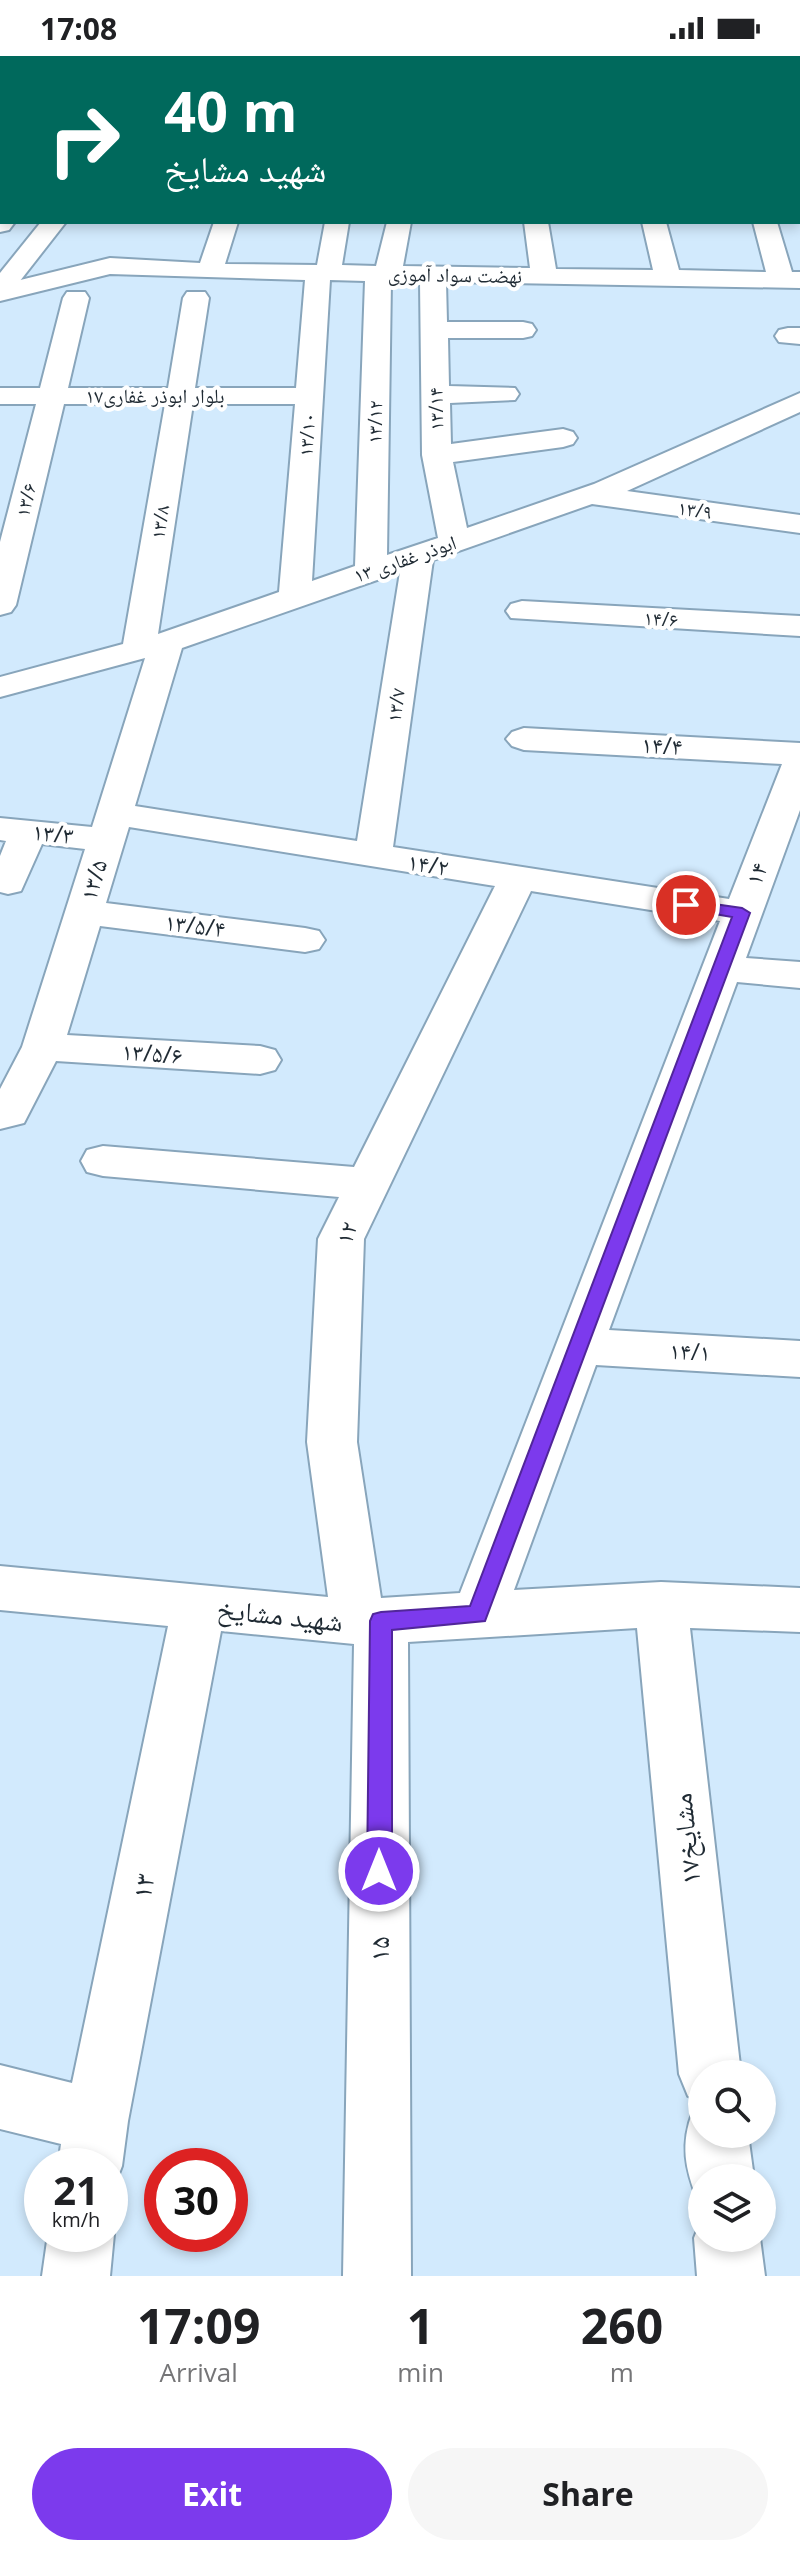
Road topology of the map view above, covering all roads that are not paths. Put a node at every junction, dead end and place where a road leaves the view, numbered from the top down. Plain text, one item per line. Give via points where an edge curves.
1 (225, 224) edge
2 (336, 224) edge
3 (398, 224) edge
4 (536, 224) edge
5 (654, 224) edge
6 (766, 224) edge
7 (46, 231) edge
8 (110, 266) junction
9 (210, 271) junction
10 (323, 273) junction
11 (384, 274) junction
12 (433, 274) junction
13 (544, 276) junction
14 (668, 278) junction
15 (790, 280) edge
16 (0, 291) edge
17 (76, 298) dead end
18 (196, 298) dead end
19 (434, 330) junction
20 (523, 330) dead end
21 (505, 394) dead end
22 (436, 395) junction
23 (0, 396) edge
24 (51, 396) junction
25 (180, 396) junction
26 (309, 396) junction
27 (800, 401) edge
28 (563, 438) dead end
29 (437, 455) junction
30 (589, 495) junction
31 (800, 524) edge
32 (454, 542) junction
33 (418, 554) junction
34 (371, 571) junction
35 (295, 597) junction
36 (0, 605) edge
37 (522, 611) dead end
38 (800, 626) edge
39 (153, 646) junction
40 (0, 687) edge
41 (524, 739) dead end
42 (800, 754) edge
43 (800, 762) edge
44 (110, 827) junction
45 (14, 830) edge
46 (373, 856) junction
47 (517, 880) junction
48 (8, 883) dead end
49 (84, 912) junction
50 (742, 913) junction
51 (305, 940) dead end
52 (721, 968) junction
53 (800, 975) edge
54 (260, 1060) dead end
55 (16, 1084) edge
56 (103, 1161) dead end
57 (368, 1184) junction
58 (579, 1346) junction
59 (800, 1359) edge
60 (0, 1588) edge
61 (661, 1604) junction
62 (199, 1607) junction
63 (800, 1610) edge
64 (478, 1615) junction
65 (369, 1622) junction
66 (709, 2060) edge
67 (0, 2097) edge
68 (93, 2143) edge
69 (79, 2252) edge
70 (728, 2252) edge
71 (76, 2276) edge
72 (377, 2276) edge
73 (731, 2276) edge

1 - 9 street
2 - 10 street, ۱۳/۱۰
3 - 11 street, ۱۳/۱۲
4 - 13 street
5 - 14 street
6 - 15 street
7 - 8 street
7 - 16 street
8 - 9 street, نهضت سواد آموزی
8 - 16 street
9 - 10 street, نهضت سواد آموزی
10 - 11 street, نهضت سواد آموزی
10 - 26 street, ۱۳/۱۰
11 - 12 street, نهضت سواد آموزی
11 - 34 street, ۱۳/۱۲
12 - 13 street, نهضت سواد آموزی
12 - 19 street, ۱۳/۱۴
13 - 14 street, نهضت سواد آموزی
14 - 15 street, نهضت سواد آموزی
17 - 24 street, ۱۳/۶
18 - 25 street, ۱۳/۸
19 - 20 street
19 - 22 street, ۱۳/۱۴
21 - 22 street
22 - 29 street, ۱۳/۱۴
23 - 24 street, بلوار ابوذر غفاری۱۷
24 - 25 street, بلوار ابوذر غفاری۱۷
24 - 36 street, ۱۳/۶
25 - 26 street, بلوار ابوذر غفاری۱۷
25 - 39 street, ۱۳/۸
26 - 35 street, ۱۳/۱۰
27 - 30 street, ۱۳ ابوذر غفاری
28 - 29 street
29 - 32 street, ۱۳/۱۴
30 - 31 street, ۱۳/۹
30 - 32 street, ۱۳ ابوذر غفاری
32 - 33 street, ۱۳ ابوذر غفاری
33 - 34 street, ۱۳ ابوذر غفاری
33 - 46 street, ۱۳/۷
34 - 35 street, ۱۳ ابوذر غفاری
35 - 39 street, ۱۳ ابوذر غفاری
37 - 38 street, ۱۴/۶
39 - 40 street, ۱۳ ابوذر غفاری
39 - 44 street, ۱۳/۵
41 - 42 street, ۱۴/۴
43 - 50 street, ۱۴
44 - 45 street, ۱۳/۳
44 - 46 street, ۱۴/۲
44 - 49 street, ۱۳/۵
45 - 48 street
46 - 47 street, ۱۴/۲
47 - 50 street, ۱۴/۲
47 - 57 street, ۱۲
49 - 51 street, ۱۳/۵/۴
49 - 55 street, ۱۳/۵
50 - 52 street, ۱۴
52 - 53 street
52 - 58 street, ۱۴
54 - 55 street, ۱۳/۵/۶
56 - 57 street
57 - 65 street, ۱۲ via 341,1239 332,1442
58 - 59 street, ۱۴/۱
58 - 64 street, ۱۴
60 - 62 street, شهید مشایخ
61 - 63 street, شهید مشایخ
61 - 64 street, شهید مشایخ
61 - 66 street, ۱۷مشایخ
62 - 65 street, شهید مشایخ
62 - 68 street, ۱۳
64 - 65 street, شهید مشایخ
65 - 72 street, ۱۵
67 - 68 street
69 - 71 street
70 - 73 street

